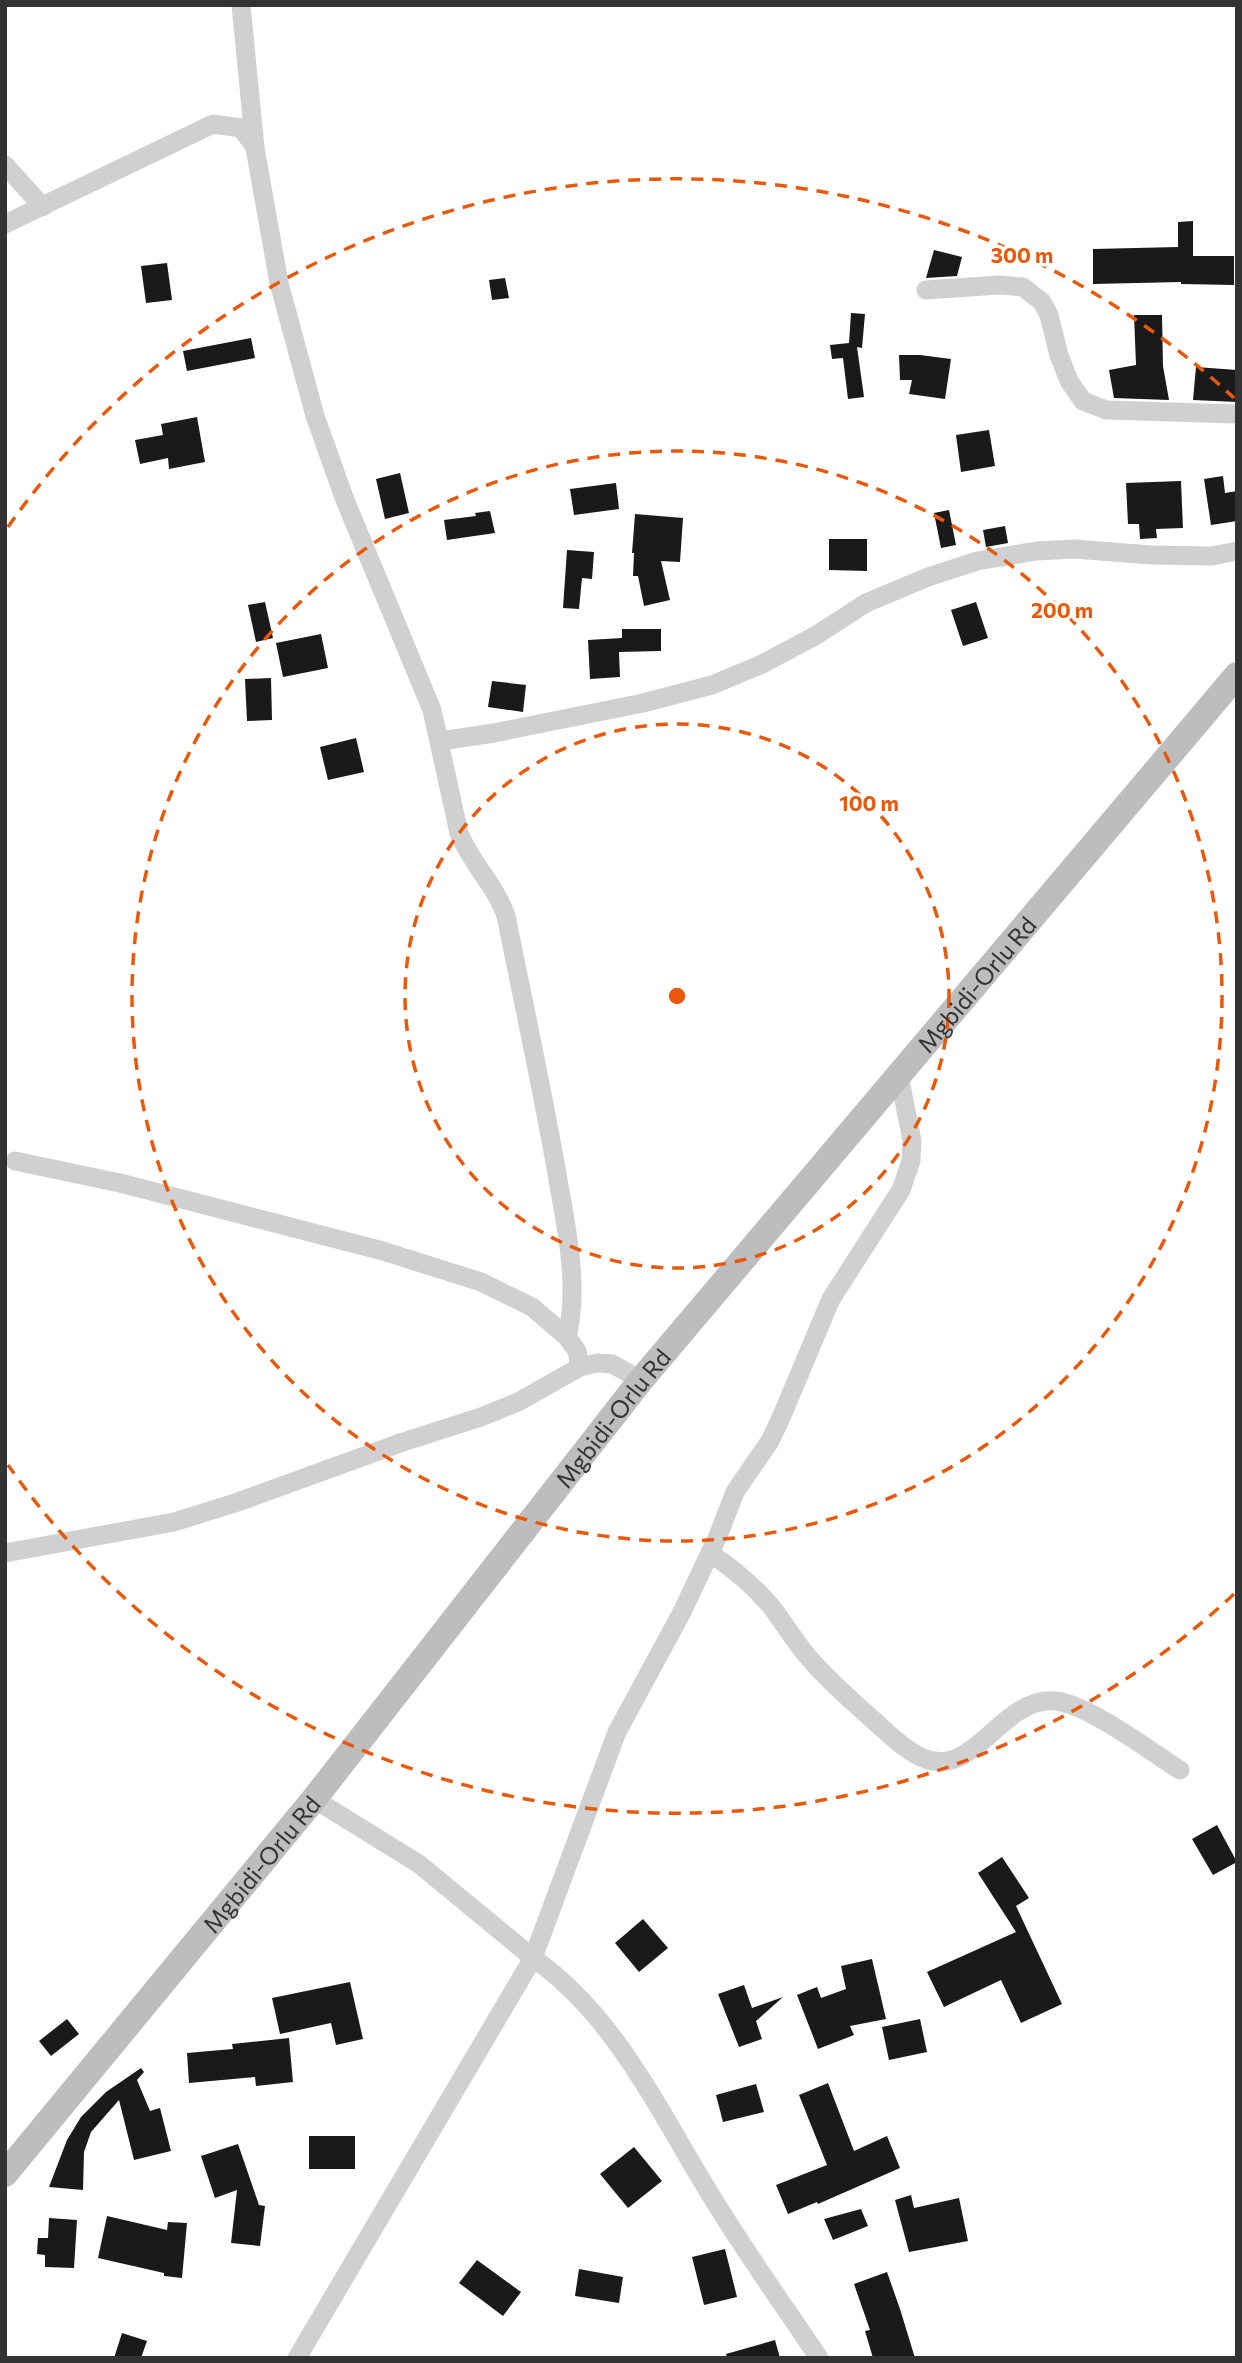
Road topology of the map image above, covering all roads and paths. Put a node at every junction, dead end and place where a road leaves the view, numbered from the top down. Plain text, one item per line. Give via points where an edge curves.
1 (241, 5) edge
2 (256, 148) junction
3 (5, 165) edge
4 (43, 207) junction
5 (5, 224) edge
6 (926, 290) dead end
7 (1237, 414) edge
8 (1237, 551) edge
9 (1237, 675) edge
10 (440, 740) junction
11 (899, 1075) junction
12 (15, 1161) dead end
13 (567, 1337) junction
14 (580, 1367) junction
15 (641, 1380) junction
16 (5, 1553) edge
17 (710, 1553) junction
18 (1180, 1770) dead end
19 (314, 1798) junction
20 (533, 1958) junction
21 (5, 2174) edge
22 (297, 2358) edge
23 (819, 2358) edge

1 - 2 street
2 - 4 street via 241,128 214,124
2 - 10 street via 279,284 315,416
3 - 4 street
4 - 5 street
6 - 7 street via 1023,287 1042,302 1069,381 1083,401 1106,410
8 - 10 street via 1212,556 1075,549 976,561 866,603 815,636 712,685 643,704
9 - 11 main road, Mgbidi-Orlu Rd
10 - 13 street via 466,852 502,902 506,916 564,1217 573,1292
11 - 15 main road, Mgbidi-Orlu Rd
11 - 17 street via 912,1141 901,1190 831,1299 770,1441 735,1492
12 - 13 street via 120,1183 481,1282 532,1307
13 - 14 street via 577,1351
14 - 15 street via 612,1364
14 - 16 street via 481,1417 238,1502 174,1522
15 - 19 main road, Mgbidi-Orlu Rd
17 - 18 street via 770,1605 833,1684 921,1757 942,1763 960,1759 1030,1704 1053,1701 1074,1704
17 - 20 street via 617,1732
19 - 20 street via 419,1864
19 - 21 main road, Mgbidi-Orlu Rd
20 - 22 street
20 - 23 street via 602,2021 652,2095 710,2196

